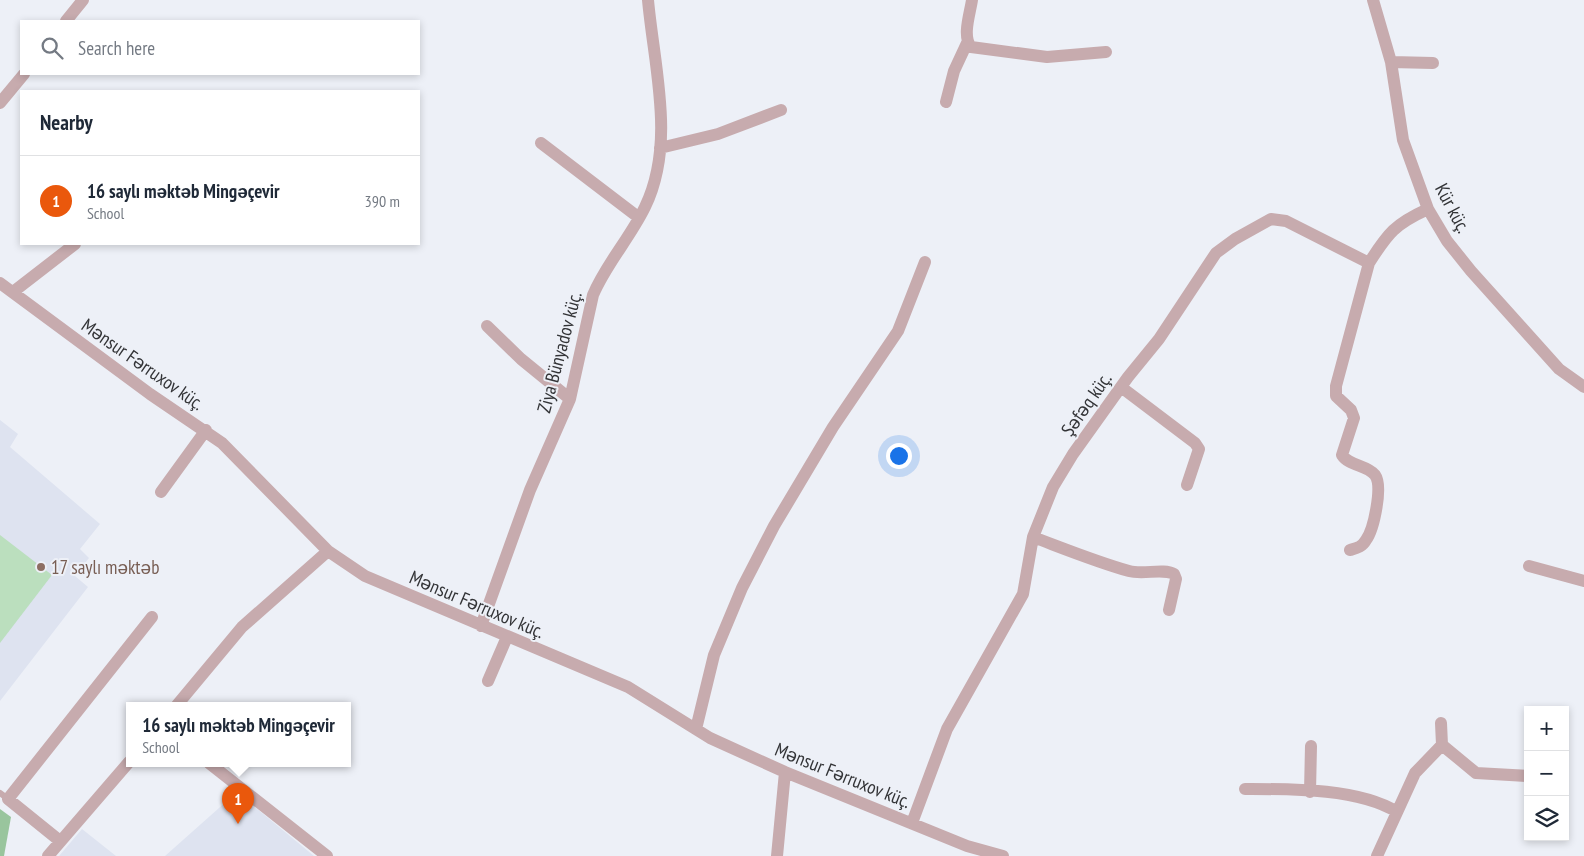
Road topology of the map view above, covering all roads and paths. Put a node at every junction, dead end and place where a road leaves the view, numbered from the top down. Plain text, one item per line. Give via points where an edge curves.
1 (83, 0) edge
2 (648, 0) edge
3 (972, 0) edge
4 (1373, 0) edge
5 (67, 20) edge
6 (968, 42) junction
7 (1106, 52) dead end
8 (1391, 62) junction
9 (1433, 63) dead end
10 (23, 75) edge
11 (946, 102) dead end
12 (0, 103) edge
13 (781, 110) dead end
14 (541, 143) dead end
15 (660, 148) junction
16 (1428, 209) junction
17 (638, 218) junction
18 (74, 245) edge
19 (925, 262) dead end
20 (1369, 263) junction
21 (0, 283) edge
22 (13, 292) junction
23 (488, 326) dead end
24 (1121, 386) junction
25 (1584, 387) edge
26 (570, 399) junction
27 (206, 430) junction
28 (1187, 485) dead end
29 (161, 492) dead end
30 (1033, 537) junction
31 (1350, 550) dead end
32 (328, 551) junction
33 (1529, 566) dead end
34 (1584, 581) edge
35 (1168, 610) dead end
36 (152, 617) dead end
37 (480, 626) junction
38 (507, 637) junction
39 (488, 681) dead end
40 (180, 702) edge
41 (1441, 723) dead end
42 (696, 729) junction
43 (1442, 745) junction
44 (1312, 746) dead end
45 (126, 765) edge
46 (214, 767) edge
47 (785, 772) junction
48 (1524, 776) edge
49 (1245, 789) dead end
50 (1310, 792) junction
51 (4, 796) edge
52 (1397, 812) junction
53 (912, 823) junction
54 (60, 841) junction
55 (48, 856) edge
56 (327, 856) edge
57 (777, 856) edge
58 (1003, 856) edge
59 (1377, 856) edge

1 - 5 street
2 - 15 street, Ziya Bünyadov küç. via 661,113
3 - 6 street
4 - 8 street, Kür küç.
6 - 7 street via 972,47 987,51 1047,56
6 - 11 street via 954,71
8 - 9 street
8 - 16 street, Kür küç. via 1403,140
10 - 12 street
13 - 15 street via 718,134
14 - 17 street
15 - 17 street, Ziya Bünyadov küç. via 650,193
16 - 20 street via 1393,229
16 - 25 street, Kür küç. via 1447,241 1471,271 1559,368
17 - 26 street, Ziya Bünyadov küç. via 593,295
18 - 22 street
19 - 42 street via 898,331 833,427 774,526 742,588 714,655
20 - 24 street, Şəfəq küç. via 1286,221 1272,219 1234,239 1216,253 1159,339
20 - 31 street via 1336,386 1336,396 1351,410 1354,418 1342,455 1378,479 1376,508 1367,539 1360,547
21 - 22 street, Mənsur Fərruxov küç.
22 - 27 street, Mənsur Fərruxov küç. via 150,394
23 - 26 street via 521,359
24 - 28 street via 1196,443 1199,449
24 - 30 street, Şəfəq küç. via 1053,487
26 - 37 street, Ziya Bünyadov küç. via 530,490
27 - 29 street
27 - 32 street, Mənsur Fərruxov küç. via 260,479
30 - 35 street via 1130,572 1169,571 1176,579
30 - 53 street, Şəfəq küç. via 1024,594 947,730
32 - 37 street, Mənsur Fərruxov küç. via 381,584
32 - 40 street via 242,628
33 - 34 street
36 - 51 street
37 - 38 street, Mənsur Fərruxov küç.
38 - 39 street
38 - 42 street, Mənsur Fərruxov küç. via 628,687
41 - 43 street
42 - 47 street, Mənsur Fərruxov küç.
43 - 48 street via 1476,773
43 - 52 street via 1415,773
44 - 50 street
45 - 54 street
46 - 56 street
47 - 53 street, Mənsur Fərruxov küç.
47 - 57 street
49 - 50 street
50 - 52 street via 1355,796 1381,802
51 - 54 street
52 - 59 street
53 - 58 street, Mənsur Fərruxov küç. via 967,846
54 - 55 street

